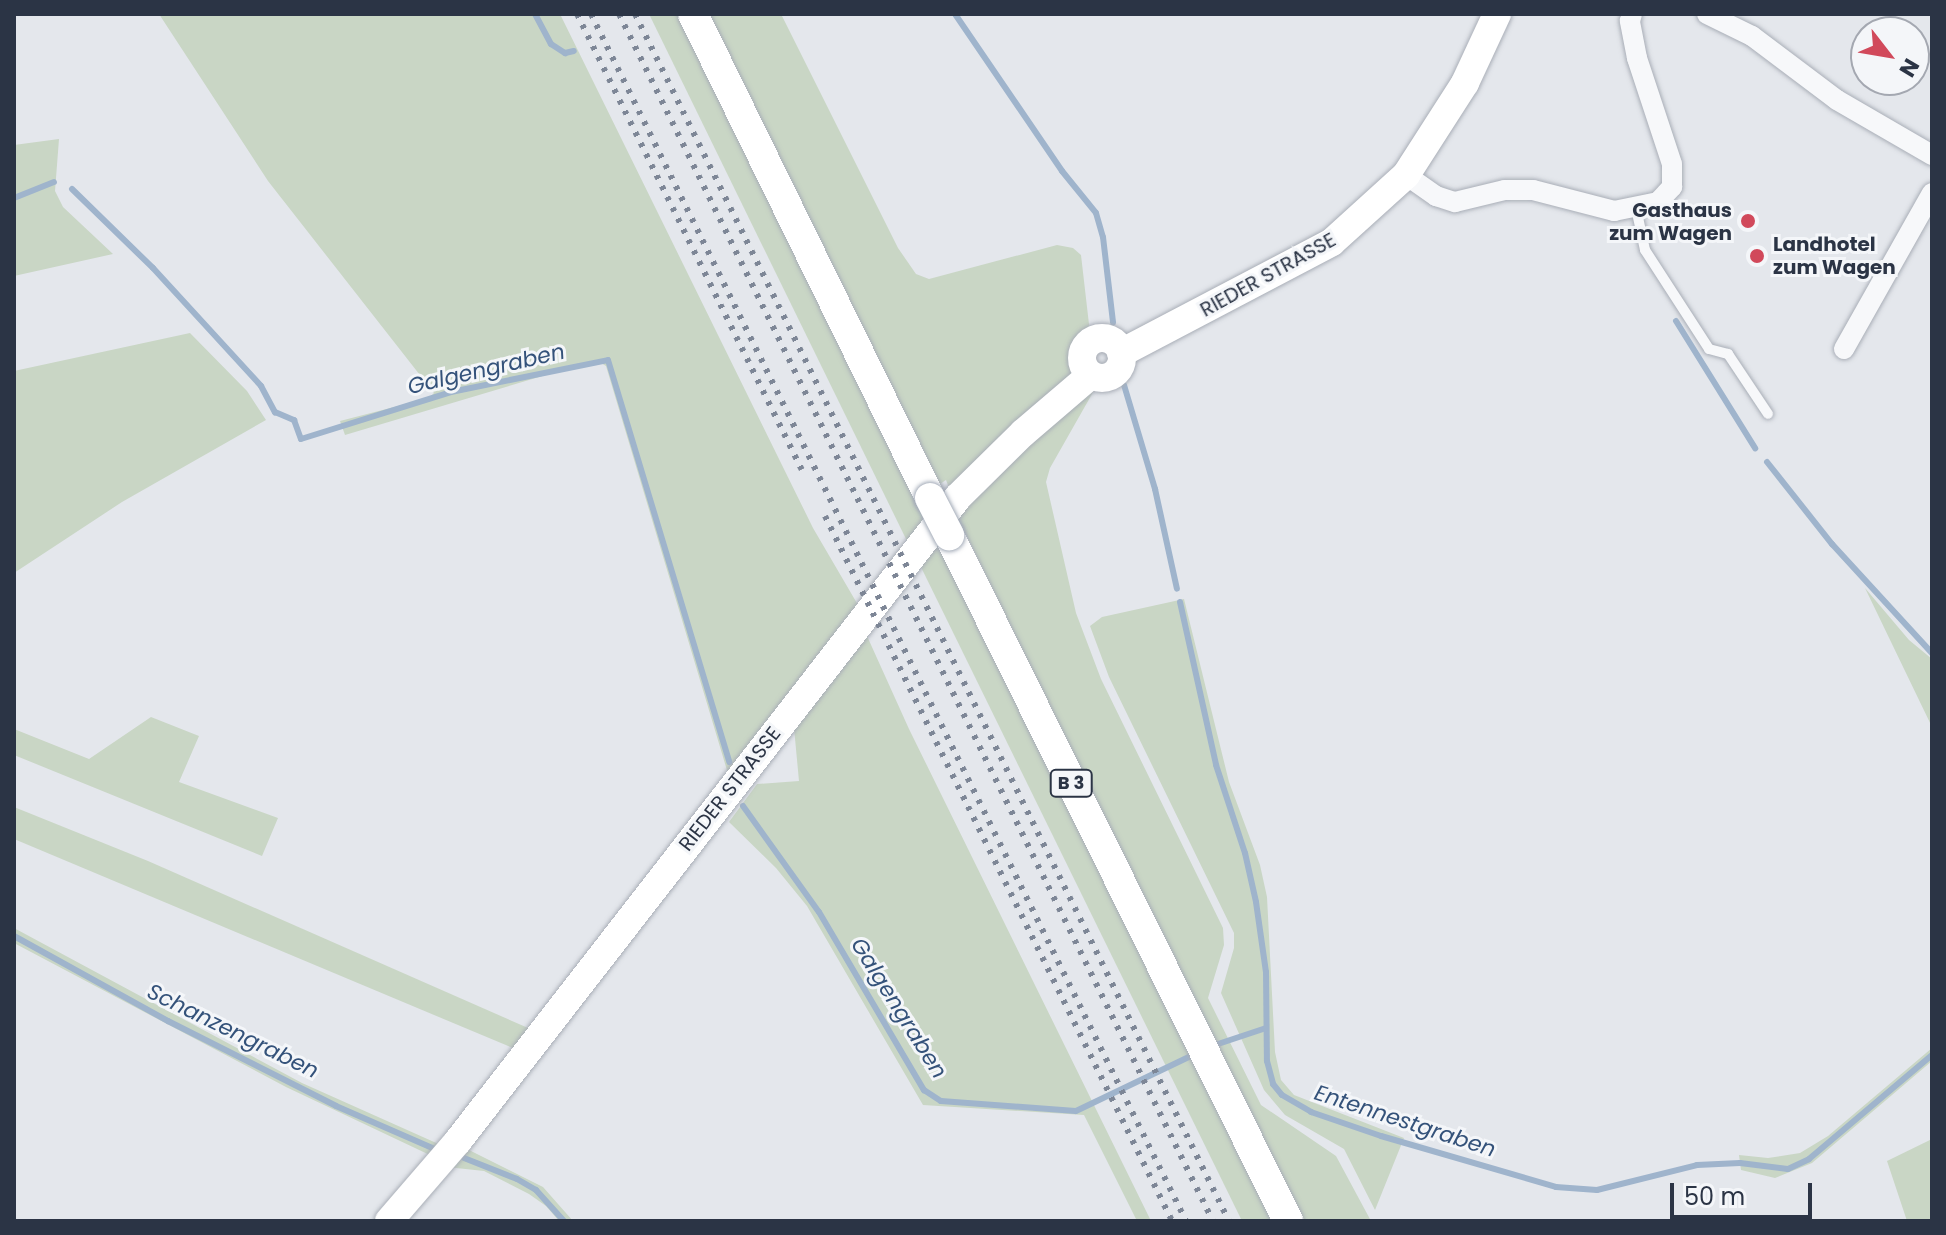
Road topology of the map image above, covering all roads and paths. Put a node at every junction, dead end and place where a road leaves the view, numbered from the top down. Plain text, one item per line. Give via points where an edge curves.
1 (693, 14) edge
2 (1497, 14) edge
3 (1632, 14) edge
4 (1707, 14) edge
5 (1932, 155) edge
6 (1406, 175) junction
7 (1932, 193) edge
8 (1636, 208) junction
9 (1844, 349) dead end
10 (1768, 414) dead end
11 (389, 1221) edge
12 (1288, 1221) edge

1 - 12 main road, B 3, bridge
2 - 6 street, RIEDER STRASSE via 1458,96
3 - 8 street via 1637,58 1674,176 1672,187 1658,202
4 - 5 street via 1752,36 1837,100
6 - 8 street via 1455,202 1505,190 1533,190 1614,211
6 - 11 street, RIEDER STRASSE via 1332,242 1121,353 1121,365 1113,375 1091,375 958,497 458,1141
7 - 9 street
8 - 10 lane via 1645,250 1709,349 1728,354

